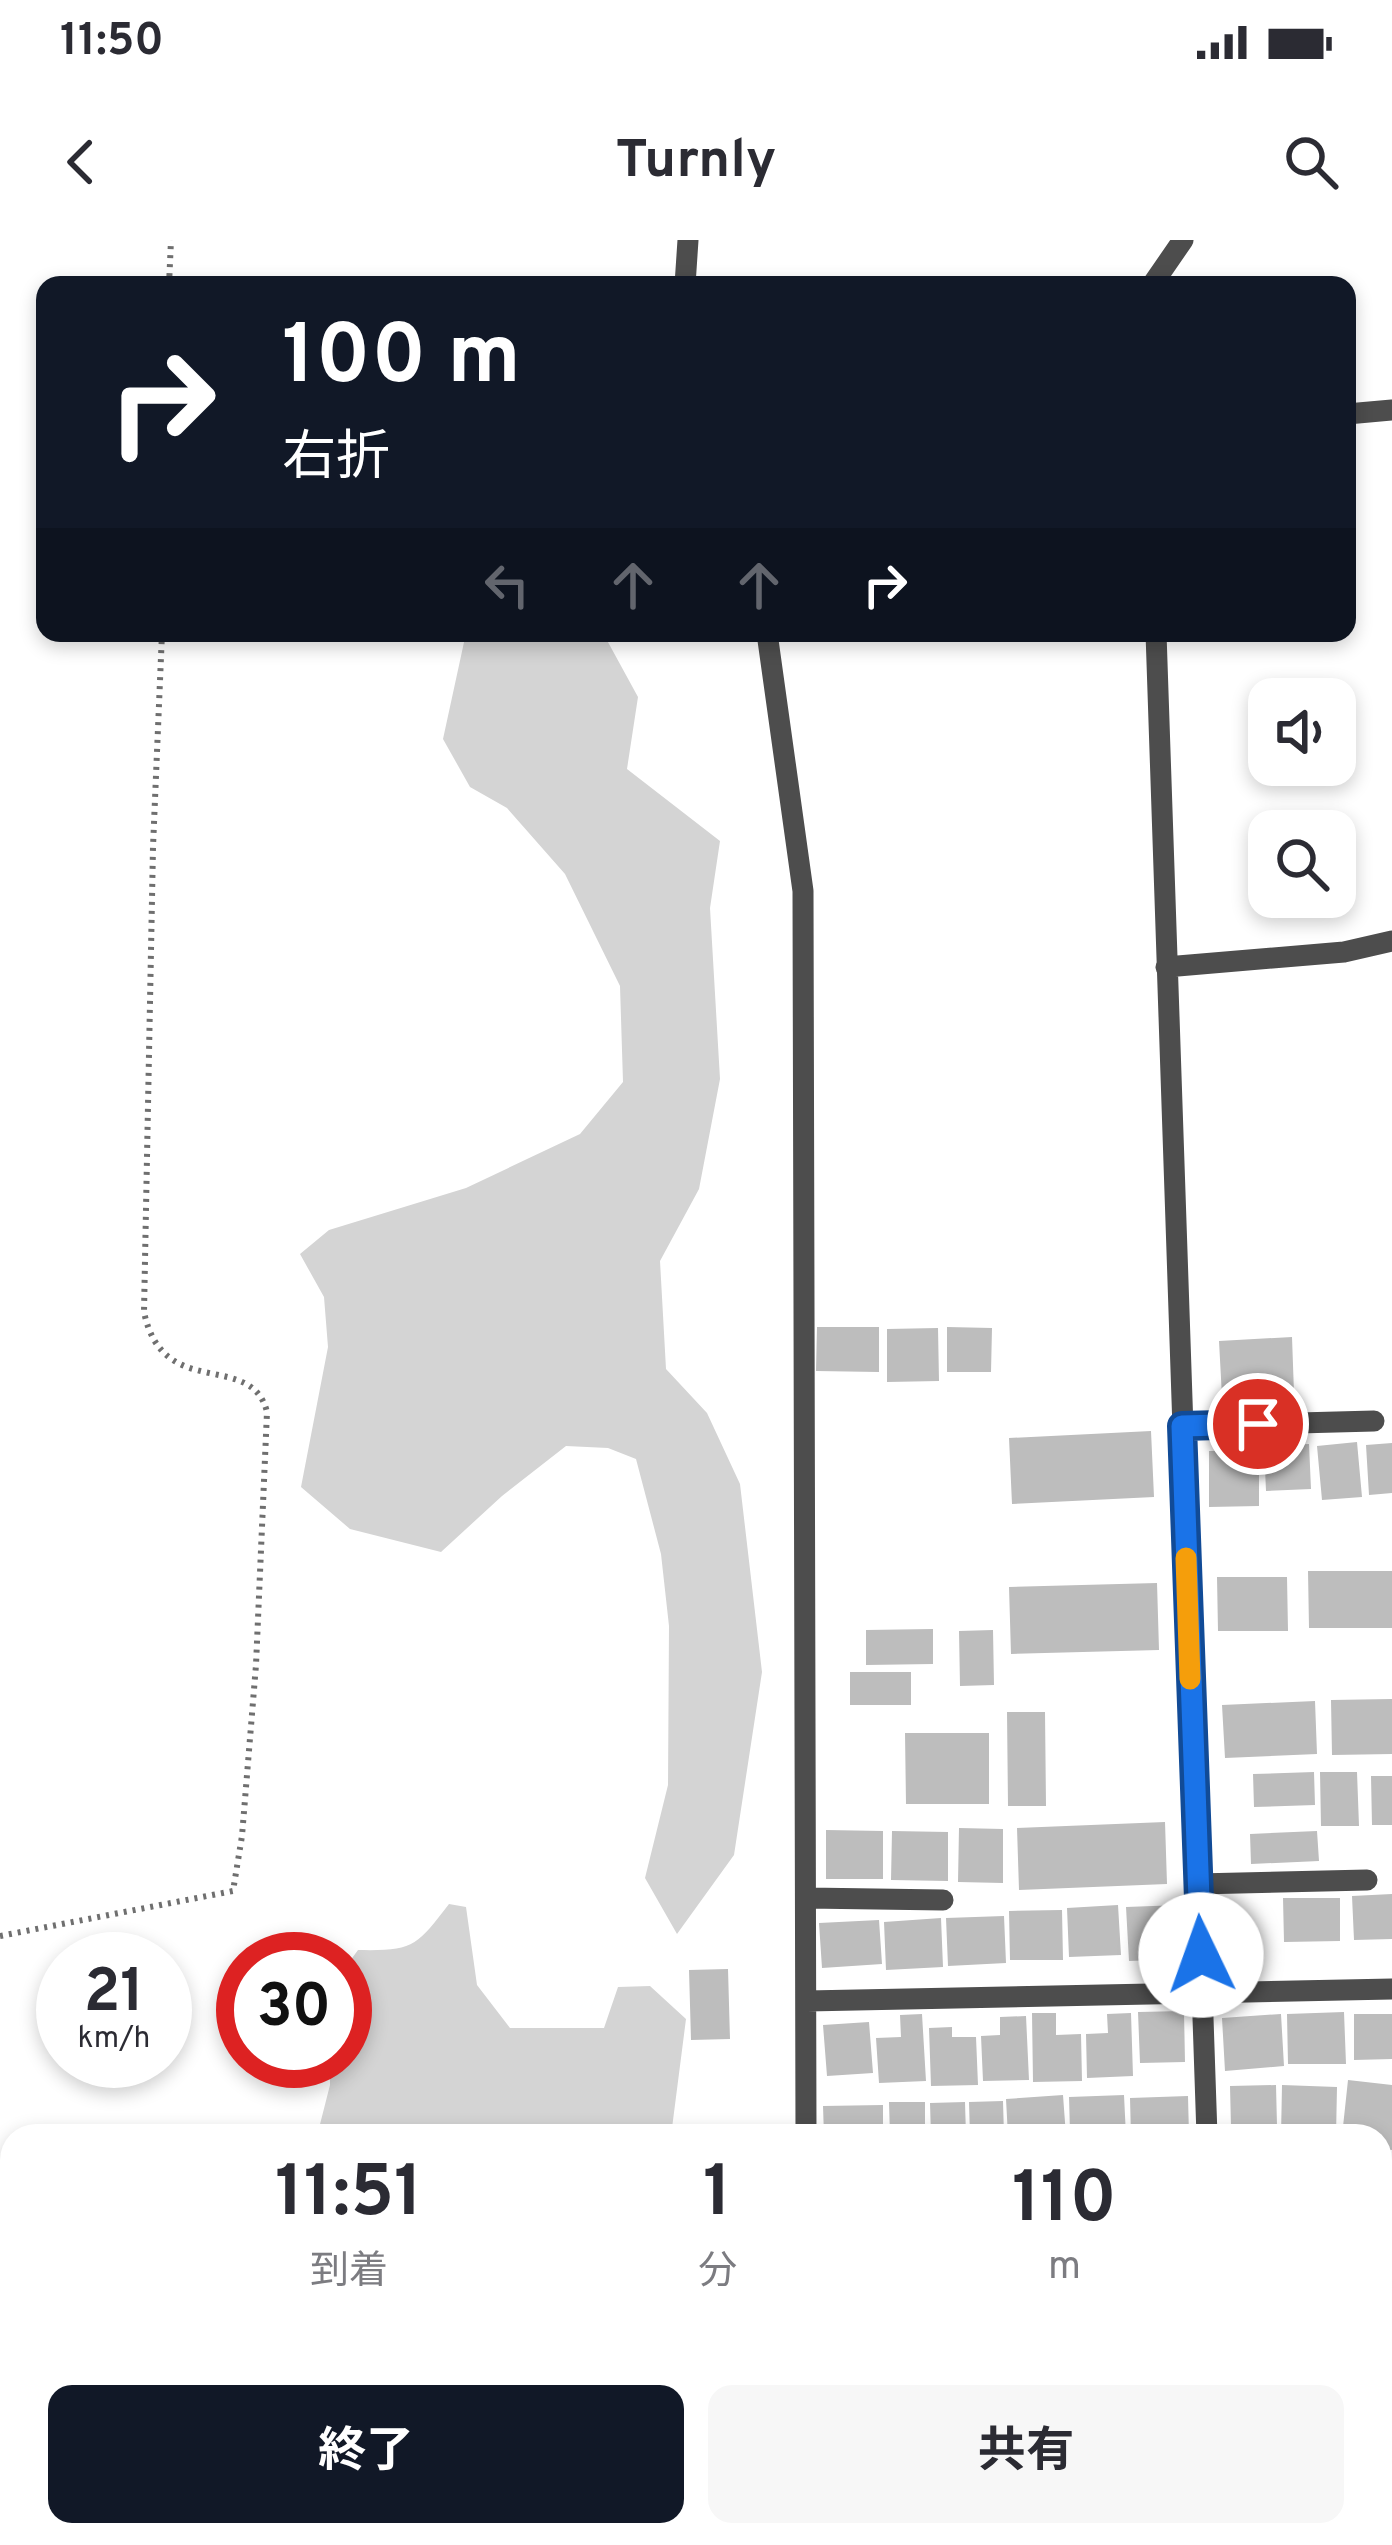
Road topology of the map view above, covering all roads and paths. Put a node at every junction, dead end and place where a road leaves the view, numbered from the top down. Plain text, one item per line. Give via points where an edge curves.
1 (171, 240) edge
2 (688, 240) edge
3 (1183, 240) edge
4 (169, 276) edge
5 (686, 276) edge
6 (1158, 276) edge
7 (1392, 410) edge
8 (1356, 413) edge
9 (162, 642) edge
10 (768, 642) edge
11 (1156, 642) edge
12 (1392, 941) edge
13 (1166, 967) junction
14 (1374, 1421) dead end
15 (1182, 1426) junction
16 (1367, 1880) dead end
17 (1197, 1884) junction
18 (808, 1898) junction
19 (943, 1900) dead end
20 (0, 1936) edge
21 (1392, 1989) edge
22 (1202, 1991) junction
23 (807, 2001) junction
24 (806, 2124) edge
25 (1207, 2124) edge

1 - 4 path
2 - 5 street
3 - 6 street
7 - 8 street
9 - 20 path via 143,1298 148,1333 165,1355 245,1383 267,1412 242,1836 233,1891
10 - 18 street via 803,891
11 - 13 street
12 - 13 street
13 - 15 street
14 - 15 street
15 - 17 street
16 - 17 street
17 - 22 street
18 - 19 street
18 - 23 street
21 - 22 street
22 - 23 street
22 - 25 street
23 - 24 street

